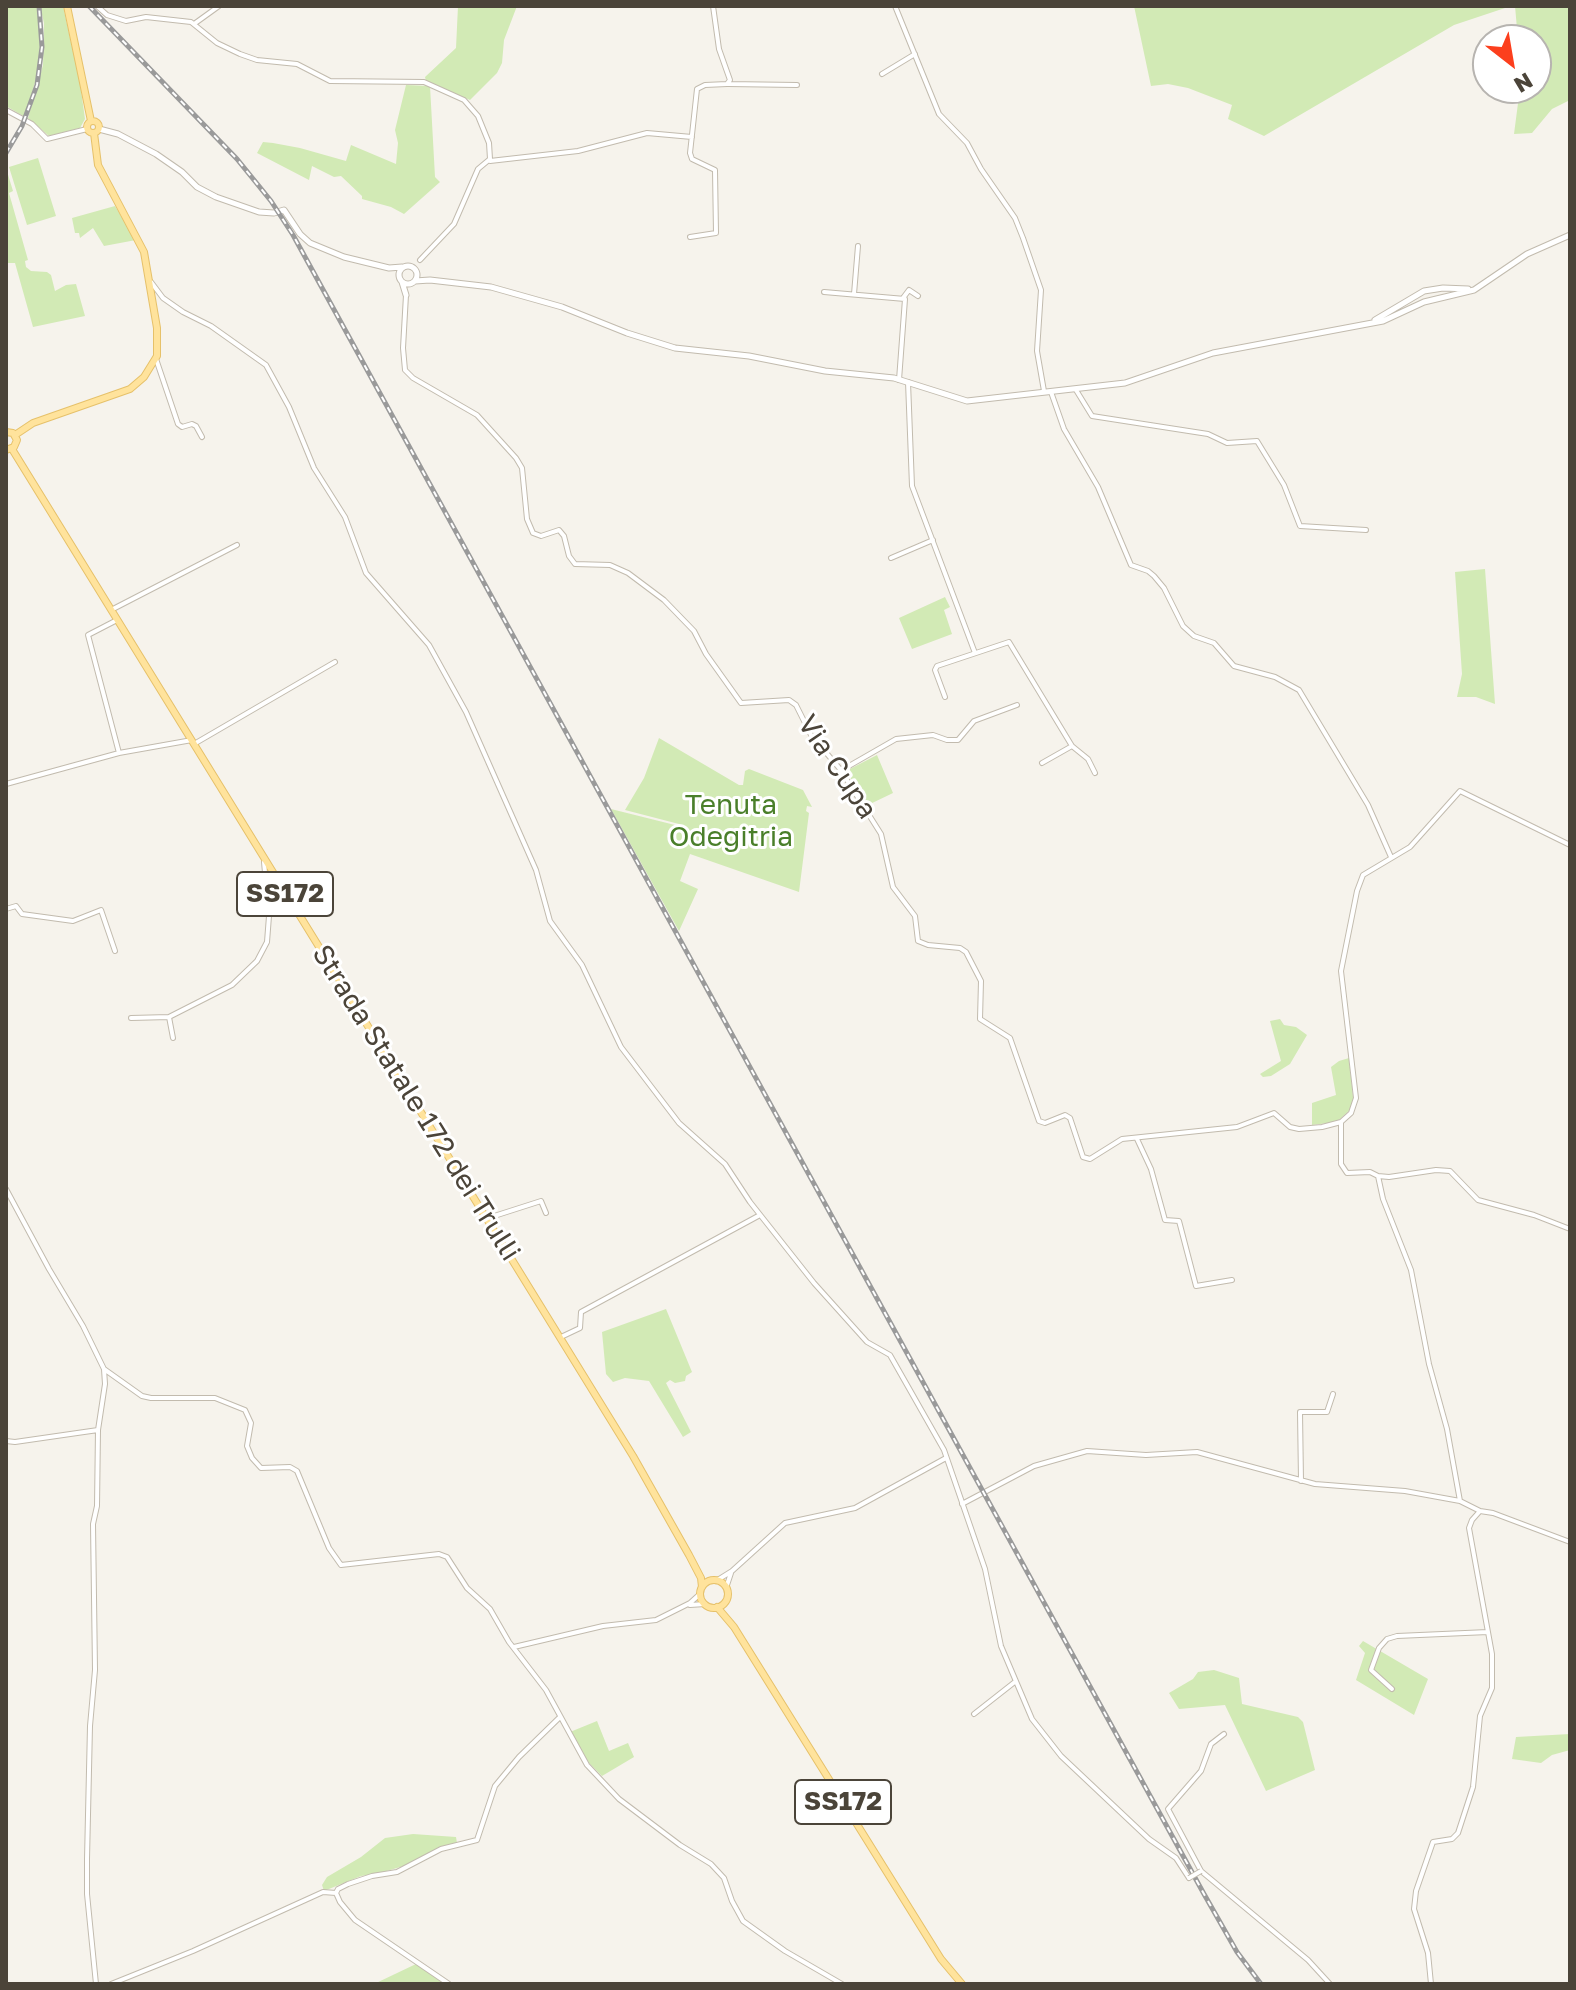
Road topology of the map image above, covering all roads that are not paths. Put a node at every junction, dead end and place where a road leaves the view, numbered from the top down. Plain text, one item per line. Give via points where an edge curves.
1 (67, 6) edge
2 (98, 6) edge
3 (219, 6) edge
4 (713, 6) edge
5 (895, 6) edge
6 (194, 24) junction
7 (915, 54) junction
8 (882, 74) dead end
9 (727, 84) junction
10 (797, 85) dead end
11 (6, 110) edge
12 (91, 121) junction
13 (87, 129) junction
14 (97, 131) junction
15 (692, 137) junction
16 (488, 161) junction
17 (1570, 235) edge
18 (690, 237) dead end
19 (858, 246) dead end
20 (420, 260) junction
21 (410, 265) junction
22 (402, 267) junction
23 (389, 268) junction
24 (416, 271) junction
25 (401, 279) junction
26 (430, 280) junction
27 (151, 282) junction
28 (413, 282) junction
29 (1478, 288) junction
30 (824, 292) dead end
31 (854, 294) junction
32 (406, 295) junction
33 (918, 296) dead end
34 (903, 298) junction
35 (1367, 324) junction
36 (156, 359) junction
37 (899, 380) junction
38 (908, 382) junction
39 (1076, 390) junction
40 (1048, 392) junction
41 (6, 432) edge
42 (15, 435) junction
43 (202, 437) dead end
44 (9, 449) edge
45 (1366, 530) dead end
46 (933, 540) junction
47 (237, 545) dead end
48 (891, 558) dead end
49 (113, 609) junction
50 (119, 619) junction
51 (975, 653) junction
52 (335, 662) dead end
53 (945, 697) dead end
54 (1017, 705) dead end
55 (193, 742) junction
56 (1072, 746) junction
57 (119, 753) junction
58 (1042, 763) dead end
59 (842, 770) junction
60 (1095, 773) dead end
61 (6, 784) edge
62 (1570, 845) edge
63 (1391, 857) junction
64 (264, 860) junction
65 (6, 909) edge
66 (115, 951) dead end
67 (169, 1017) junction
68 (131, 1018) dead end
69 (173, 1038) dead end
70 (1341, 1122) junction
71 (1137, 1139) junction
72 (1378, 1176) junction
73 (6, 1189) edge
74 (546, 1213) dead end
75 (760, 1215) junction
76 (488, 1218) junction
77 (1570, 1229) edge
78 (1232, 1280) dead end
79 (561, 1338) junction
80 (104, 1369) junction
81 (1333, 1394) dead end
82 (98, 1430) junction
83 (6, 1441) edge
84 (946, 1458) junction
85 (1301, 1481) junction
86 (1460, 1501) junction
87 (962, 1504) junction
88 (1480, 1511) junction
89 (1570, 1542) edge
90 (689, 1555) junction
91 (732, 1571) junction
92 (714, 1581) junction
93 (726, 1588) junction
94 (701, 1590) junction
95 (724, 1603) junction
96 (705, 1604) junction
97 (684, 1607) junction
98 (717, 1607) junction
99 (727, 1617) junction
100 (1488, 1632) junction
101 (514, 1647) junction
102 (1016, 1681) junction
103 (1392, 1689) dead end
104 (974, 1714) dead end
105 (559, 1718) junction
106 (1224, 1734) dead end
107 (1201, 1871) junction
108 (336, 1893) junction
109 (96, 1984) edge
110 (111, 1984) edge
111 (449, 1984) edge
112 (842, 1984) edge
113 (962, 1984) edge
114 (1330, 1984) edge
115 (1431, 1984) edge

1 - 12 main road
2 - 6 street via 126,21 146,17
3 - 6 street
4 - 9 street via 719,49 731,77
5 - 7 street
6 - 16 street via 240,54 297,64 330,81 424,82 461,97 478,116 490,150
7 - 8 street
7 - 40 street via 939,114 970,147 1023,238 1041,290 1037,351
9 - 10 street
9 - 15 street via 697,89
11 - 13 street via 47,139
12 - 13 main road
12 - 14 main road via 99,123
13 - 14 main road
14 - 23 street via 118,134 156,154 216,197 259,212 284,210 310,243
14 - 27 main road via 98,165 140,242
15 - 16 street via 647,133 578,151
15 - 18 street via 691,158 715,170 716,233
16 - 20 street via 478,169 454,224
17 - 29 street via 1527,254
19 - 31 street
20 - 21 street
20 - 24 street
21 - 22 street
21 - 24 street
22 - 23 street
22 - 25 street
23 - 25 street
24 - 26 street
24 - 28 street
25 - 28 street
25 - 32 street
26 - 28 street
26 - 37 street via 491,287 675,348
27 - 36 main road
27 - 75 street via 163,298 266,365 314,468 345,517 366,573 429,645 466,712 536,870 550,921 577,956 621,1047 679,1123 725,1164
28 - 32 street
29 - 35 street
29 - 35 street via 1424,291
30 - 31 street
31 - 34 street
32 - 59 street, Via Cupa via 405,370 477,415 516,458 533,533 559,530 575,564 610,565 664,600 694,631 741,703 792,701 811,735
33 - 34 street via 909,290
34 - 37 street
35 - 39 street via 1213,353 1134,381
36 - 42 main road via 130,389 33,423
36 - 43 street via 178,424 196,426
37 - 38 street
38 - 40 street via 967,401
38 - 46 street via 912,486
39 - 40 street
39 - 45 street via 1092,416 1208,434 1227,443 1257,441 1284,485 1300,526
40 - 63 street via 1103,497 1129,562 1154,576 1194,636 1214,643 1234,666 1299,690 1368,805
41 - 42 main road
42 - 44 main road, Strada Statale 172 dei Trulli / SS172 via 17,443
44 - 49 main road, Strada Statale 172 dei Trulli / SS172
46 - 48 street
46 - 51 street
47 - 49 street
49 - 50 main road, Strada Statale 172 dei Trulli / SS172
50 - 55 main road, Strada Statale 172 dei Trulli / SS172
50 - 57 street via 88,635
51 - 53 street via 935,668
51 - 56 street via 1010,642
52 - 55 street
54 - 59 street via 974,721 958,740 933,735 896,739
55 - 57 street
55 - 64 main road, Strada Statale 172 dei Trulli / SS172
56 - 58 street
56 - 60 street
57 - 61 street
59 - 71 street, Via Cupa via 881,834 893,887 915,916 918,941 966,952 981,981 980,1019 1010,1038 1039,1121 1070,1118 1083,1157 1090,1159 1122,1139
62 - 63 street via 1460,791 1410,847
63 - 70 street via 1363,875 1343,954 1343,1001 1356,1098
64 - 67 street via 269,916 267,942 257,961 232,985
64 - 76 main road, Strada Statale 172 dei Trulli / SS172
65 - 66 street via 16,906 22,914 73,921 101,910
67 - 68 street
67 - 69 street
70 - 71 street via 1299,1129 1274,1113 1237,1127
70 - 72 street via 1345,1172
71 - 78 street via 1165,1220 1179,1221 1196,1286
72 - 77 street via 1450,1171 1478,1200
72 - 86 street via 1411,1270
73 - 80 street
74 - 76 street via 541,1201
75 - 79 street via 600,1300 581,1312 578,1331
75 - 84 street via 867,1342 890,1355
76 - 79 main road, Strada Statale 172 dei Trulli / SS172
79 - 90 main road, Strada Statale 172 dei Trulli / SS172
80 - 82 street
80 - 101 street via 142,1396 215,1398 245,1410 251,1423 247,1446 252,1458 261,1468 297,1471 341,1565 447,1557
81 - 85 street via 1327,1412 1300,1412
82 - 83 street
82 - 109 street via 87,1894
84 - 87 street
84 - 91 street via 855,1508 785,1523
85 - 86 street
85 - 87 street via 1197,1452 1087,1451 1034,1466
86 - 88 street
87 - 102 street via 985,1569 1001,1646
88 - 89 street
88 - 100 street via 1469,1528
90 - 92 main road, Strada Statale 172 dei Trulli
90 - 94 main road, Strada Statale 172 dei Trulli / SS172
91 - 92 street
91 - 93 street
92 - 93 main road, Strada Statale 172 dei Trulli
92 - 94 main road
93 - 95 main road
94 - 96 main road, Strada Statale 172 dei Trulli
94 - 97 street
95 - 98 main road
95 - 99 main road
96 - 97 street
96 - 98 main road
97 - 101 street via 656,1620 603,1626
98 - 99 main road
99 - 113 main road, SS172 via 941,1959
100 - 103 street via 1387,1639 1371,1670
100 - 115 street via 1492,1688 1480,1716 1470,1798 1457,1836 1435,1840 1429,1847 1414,1899
101 - 105 street via 546,1690
102 - 104 street
102 - 107 street, bridge via 1032,1719 1061,1756 1176,1858 1189,1878
105 - 108 street via 495,1786 477,1840 441,1849 397,1872 348,1884
105 - 112 street via 587,1765 619,1799 724,1878 743,1921
106 - 107 street via 1211,1744 1201,1771 1168,1809
107 - 114 street
108 - 110 street via 323,1892
108 - 111 street via 355,1920

